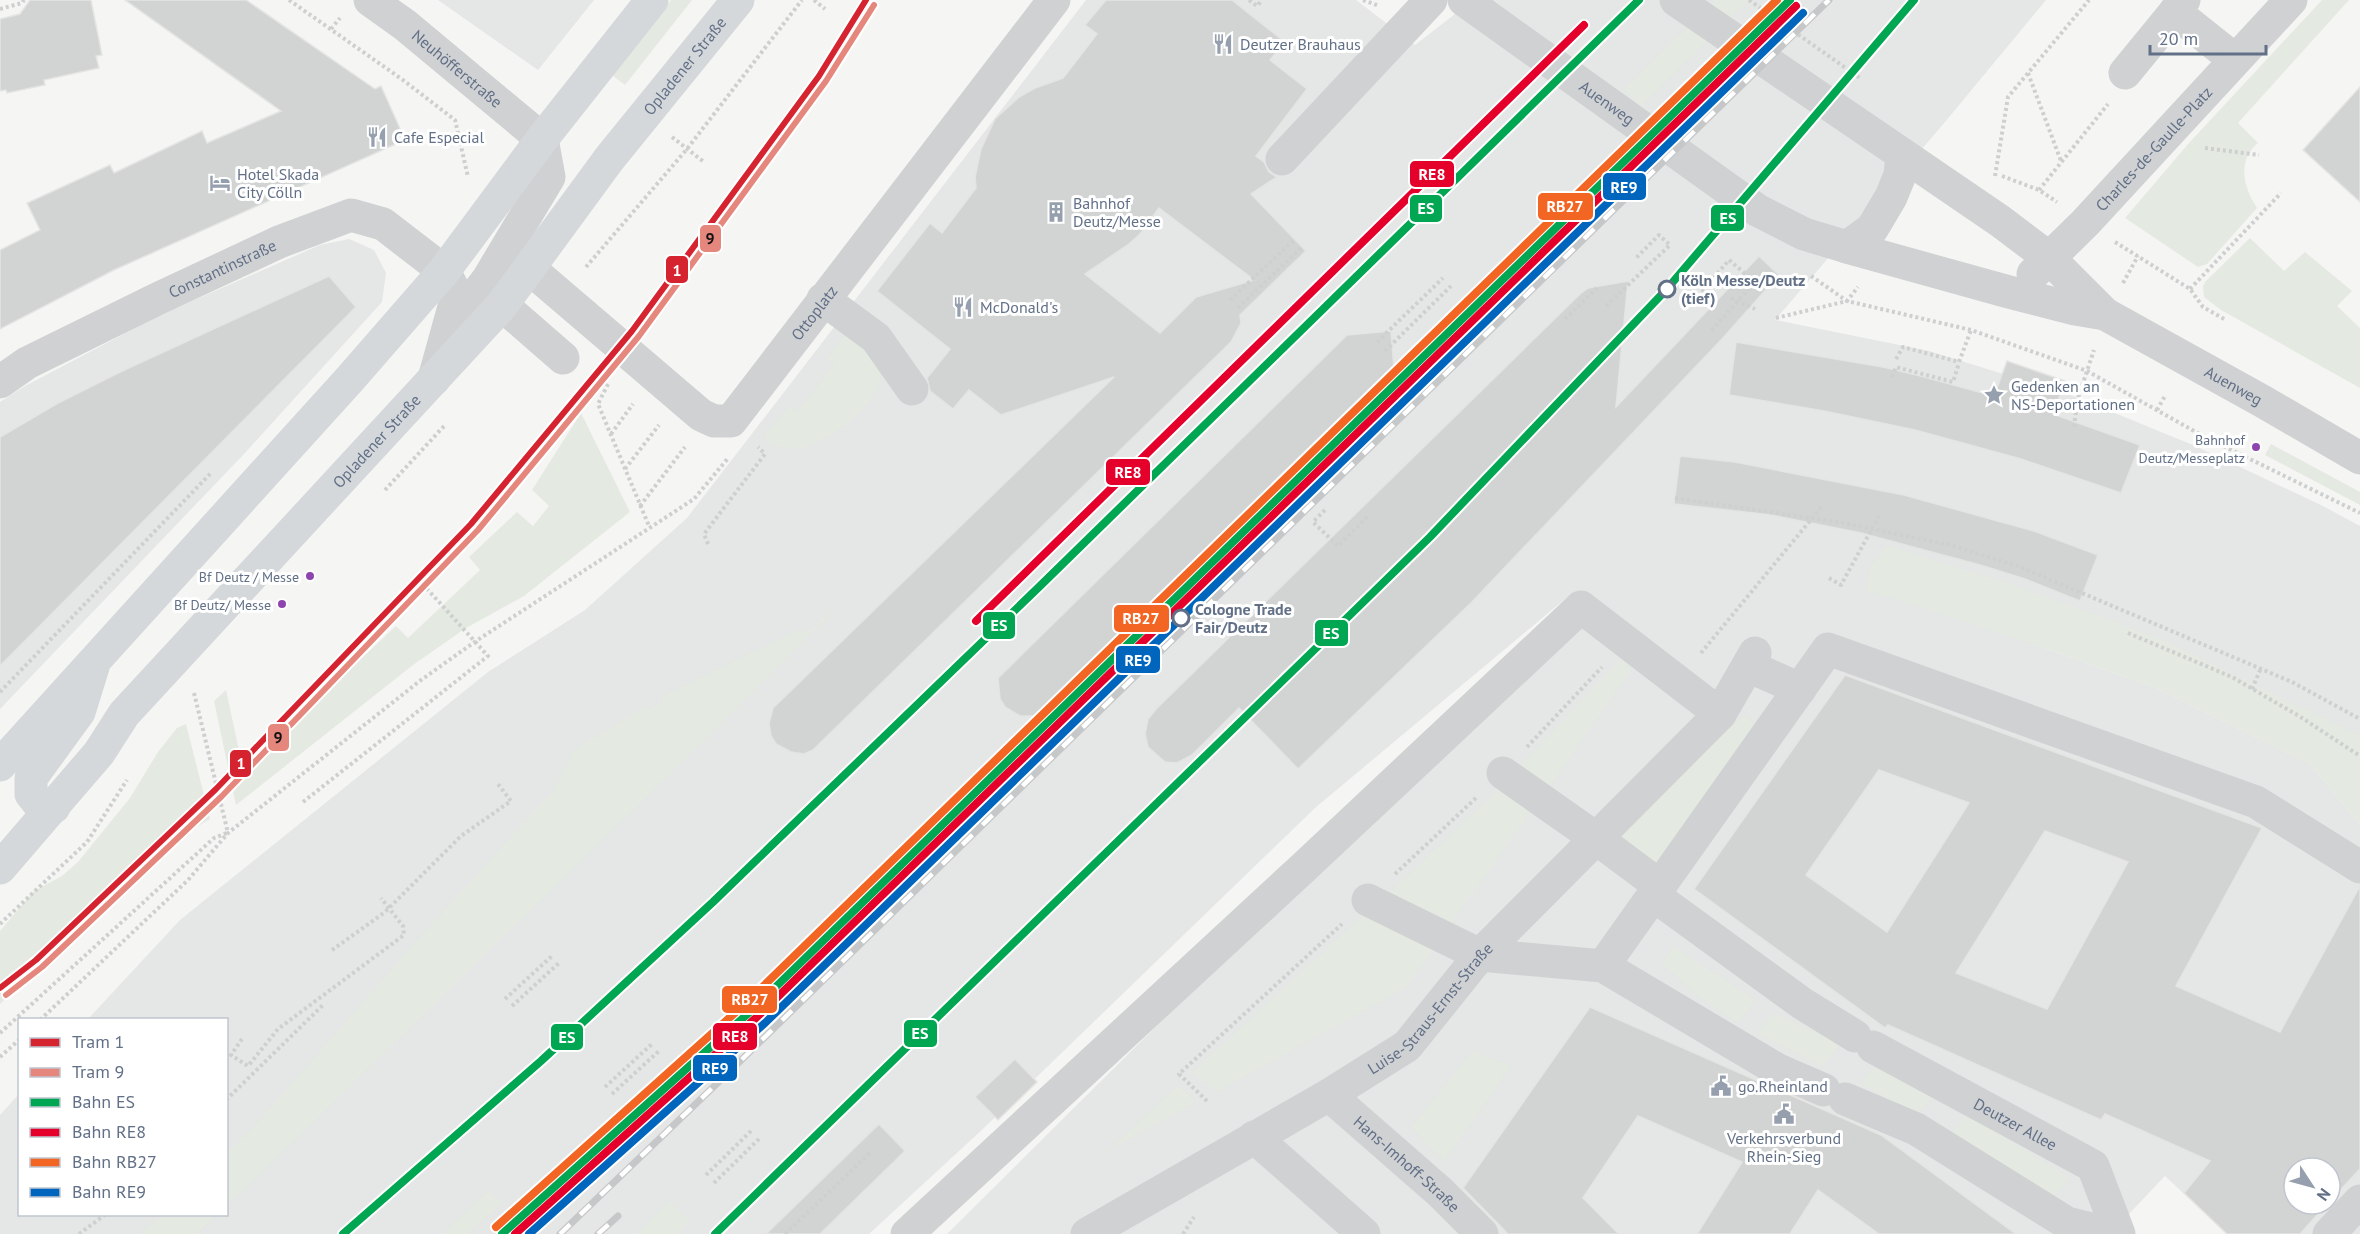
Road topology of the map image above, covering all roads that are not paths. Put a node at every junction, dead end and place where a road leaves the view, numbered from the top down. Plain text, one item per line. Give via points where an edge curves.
1 (370, 0) edge
2 (652, 0) edge
3 (738, 0) edge
4 (1054, 0) edge
5 (1431, 0) edge
6 (1464, 0) edge
7 (1676, 0) edge
8 (2291, 0) edge
9 (2180, 6) edge
10 (2235, 60) junction
11 (2125, 73) road end
12 (542, 139) junction
13 (1902, 156) junction
14 (1282, 159) dead end
15 (1847, 247) junction
16 (2049, 258) junction
17 (529, 268) junction
18 (444, 271) junction
19 (2010, 292) junction
20 (824, 299) junction
21 (502, 305) junction
22 (2105, 314) junction
23 (447, 332) junction
24 (563, 358) dead end
25 (435, 380) junction
26 (0, 382) edge
27 (912, 389) dead end
28 (2360, 458) edge
29 (96, 658) junction
30 (1800, 689) junction
31 (1720, 714) junction
32 (0, 765) edge
33 (1503, 773) dead end
34 (54, 807) junction
35 (1597, 838) junction
36 (2360, 867) edge
37 (0, 868) edge
38 (1657, 891) junction
39 (1368, 900) dead end
40 (1480, 955) junction
41 (1603, 966) junction
42 (1329, 1095) junction
43 (1254, 1137) junction
44 (2360, 1201) edge
45 (907, 1234) edge
46 (1087, 1234) edge
47 (1364, 1234) edge
48 (1482, 1234) edge
49 (2112, 1234) edge
50 (2119, 1234) edge
51 (2329, 1234) edge

1 - 12 street, Neuhöfferstraße
2 - 12 main road
3 - 17 main road, Opladener Straße via 609,159
4 - 20 street, Ottoplatz
5 - 14 street
6 - 15 street, Auenweg via 1757,210 1804,234
7 - 13 street, Auenweg
8 - 10 street, Charles-de-Gaulle-Platz
9 - 10 street
9 - 11 street
10 - 16 street, Charles-de-Gaulle-Platz
12 - 18 main road
12 - 23 street via 549,177 488,279
13 - 15 street via 1891,197 1872,229
13 - 16 street, Auenweg
15 - 19 street, Auenweg
16 - 19 street, Charles-de-Gaulle-Platz
16 - 22 street, Auenweg
17 - 20 street, Ottoplatz via 680,397 719,419
17 - 21 main road, Opladener Straße
18 - 23 street via 457,296
18 - 26 street, Constantinstraße via 383,224 351,215 279,242 157,299 27,363
18 - 29 main road
19 - 22 street, Auenweg
20 - 27 street via 876,338
21 - 24 street
21 - 25 main road, Opladener Straße
22 - 28 street, Auenweg
23 - 25 street
25 - 34 main road, Opladener Straße via 124,714 99,753
29 - 32 main road
29 - 34 main road via 79,712 31,778 31,794 39,804
30 - 31 street via 1752,659
30 - 36 street via 1828,649 2256,802
30 - 38 street
31 - 35 street, Luise-Straus-Ernst-Straße
31 - 45 street via 1581,607
33 - 35 street, Deutzer Allee
34 - 37 main road, Opladener Straße
35 - 38 street, Deutzer Allee
35 - 40 street, Luise-Straus-Ernst-Straße
38 - 41 street
38 - 50 street, Deutzer Allee via 1803,1004 1864,1042 2093,1166
39 - 40 street
40 - 41 street
40 - 42 street, Luise-Straus-Ernst-Straße via 1407,1046
41 - 49 street via 1778,1070 1916,1129 2067,1223
42 - 43 street, Luise-Straus-Ernst-Straße
42 - 48 street, Hans-Imhoff-Straße
43 - 46 street, Luise-Straus-Ernst-Straße
43 - 47 street
44 - 51 street

